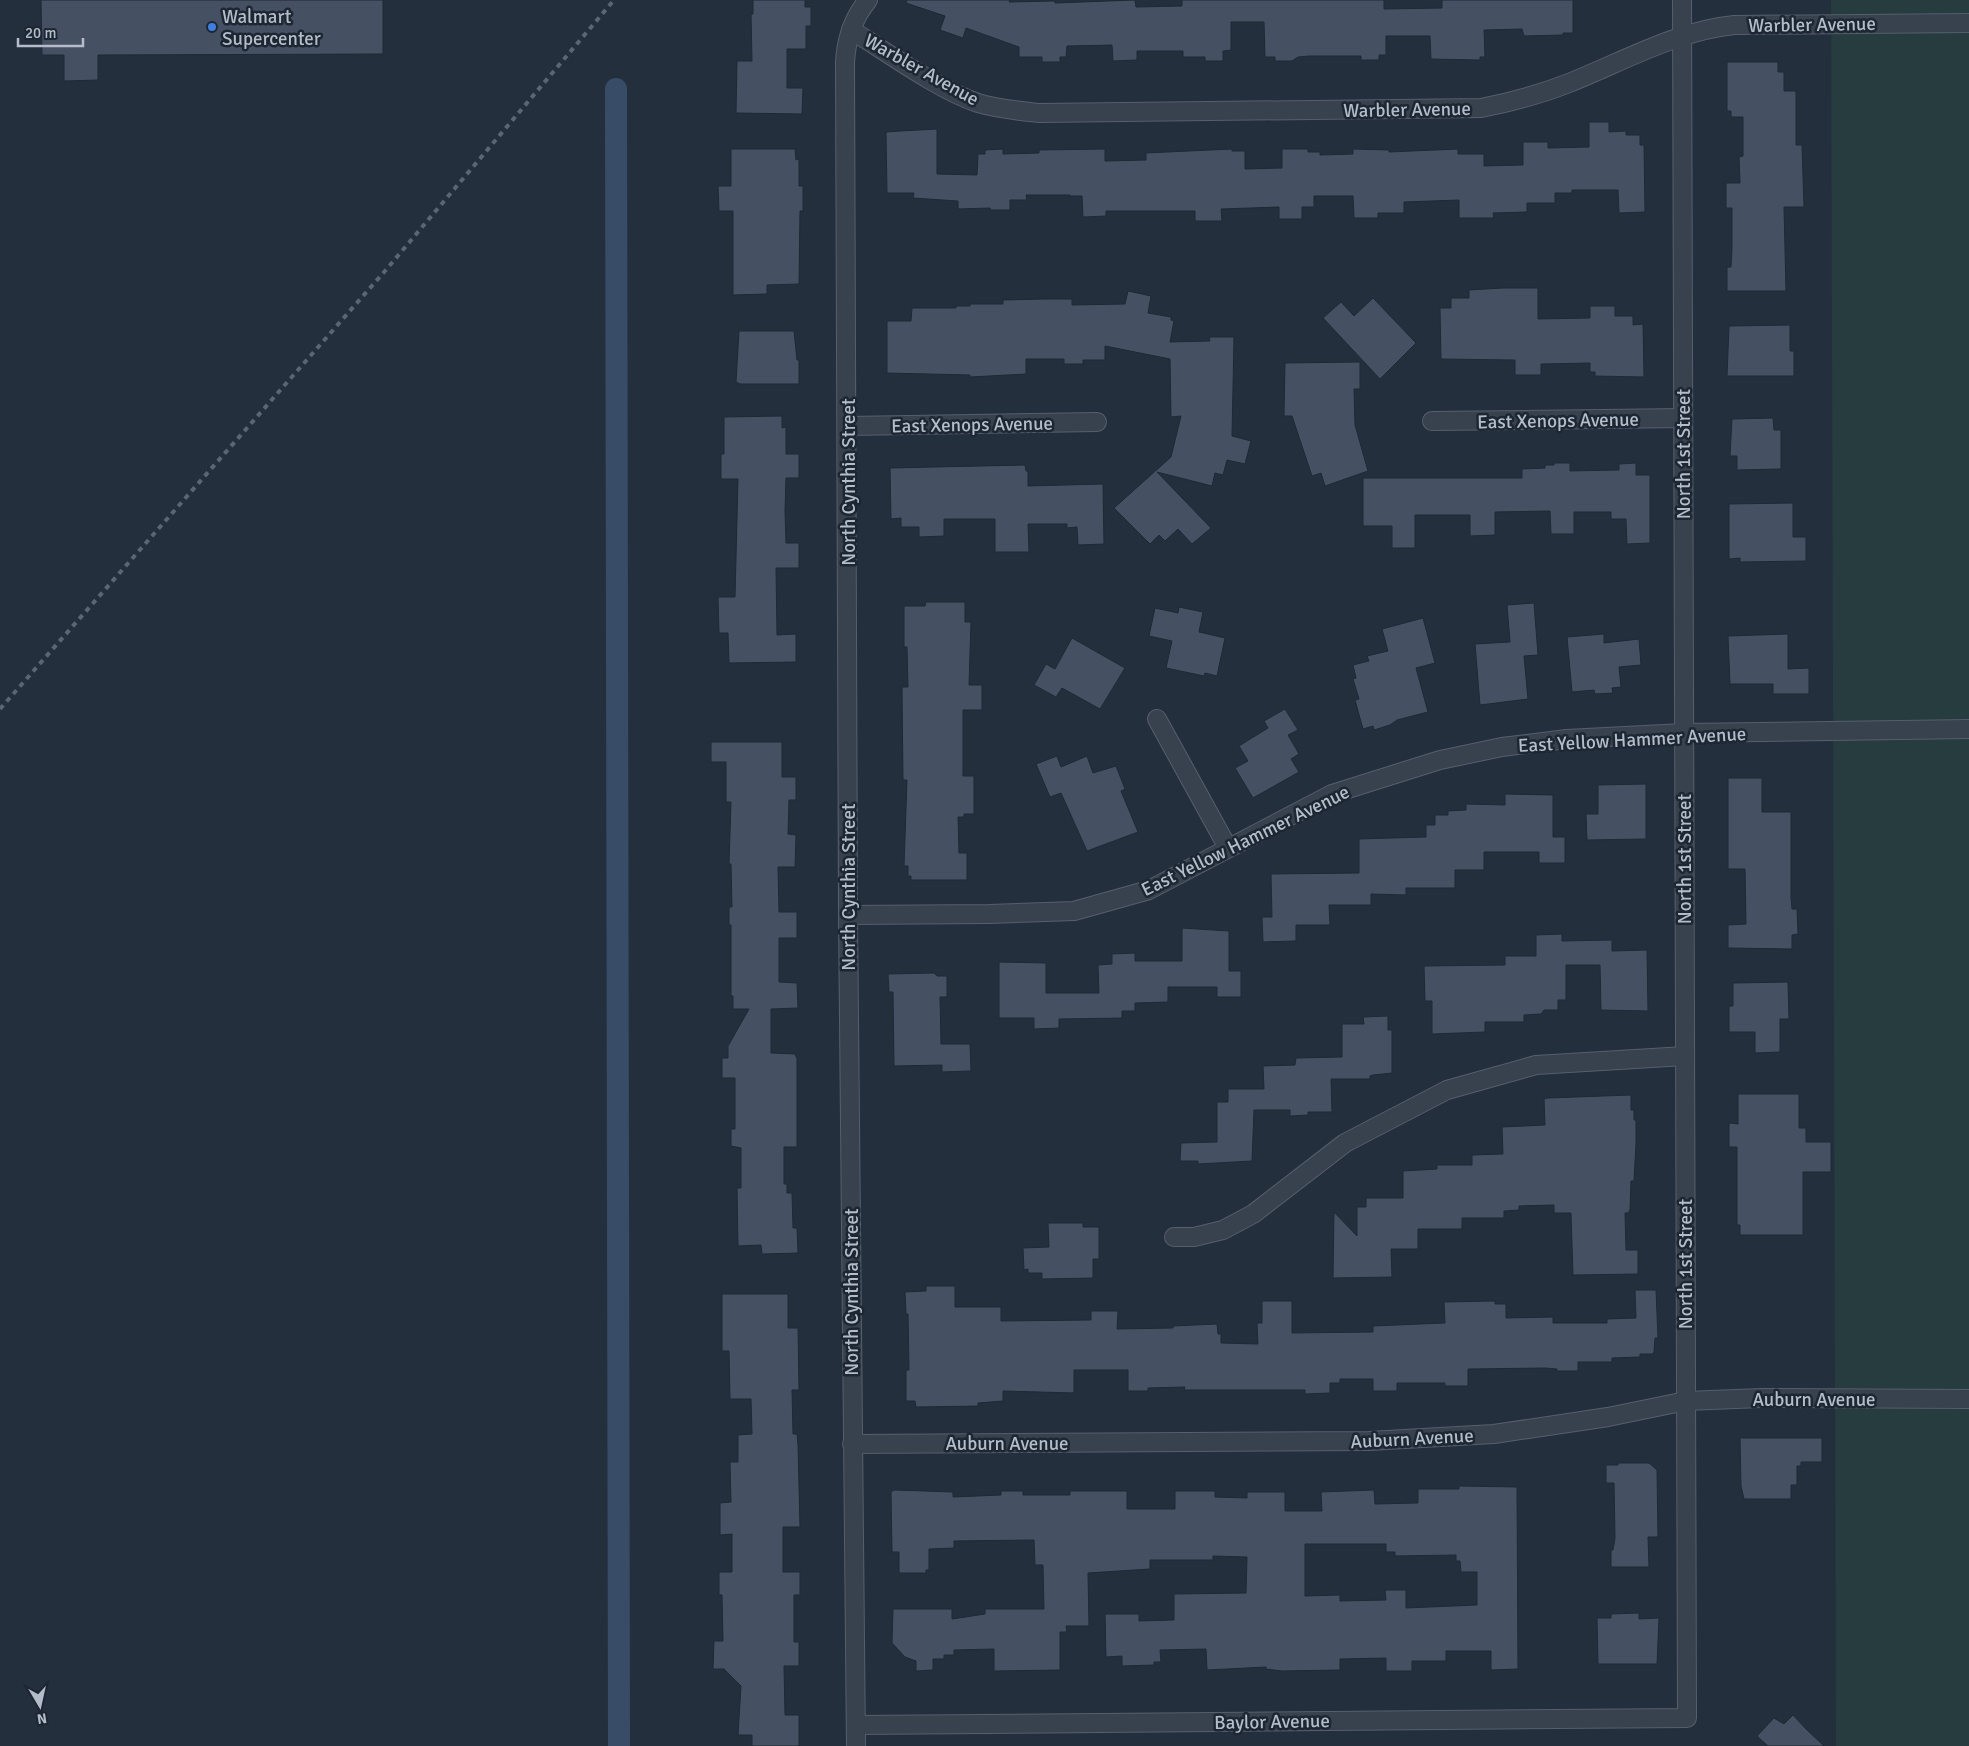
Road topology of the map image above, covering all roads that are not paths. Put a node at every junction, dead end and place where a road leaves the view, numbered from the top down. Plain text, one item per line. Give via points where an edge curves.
1 (868, 0) edge
2 (1682, 0) edge
3 (1969, 23) edge
4 (851, 30) junction
5 (1682, 35) junction
6 (1683, 418) junction
7 (1432, 421) dead end
8 (1097, 422) dead end
9 (848, 426) junction
10 (1157, 719) dead end
11 (1969, 729) edge
12 (1684, 734) junction
13 (1228, 848) junction
14 (848, 915) junction
15 (1685, 1056) junction
16 (1174, 1237) dead end
17 (1969, 1399) edge
18 (1686, 1401) junction
19 (852, 1444) junction
20 (1687, 1718) joint
21 (856, 1725) junction
22 (856, 1746) edge

1 - 4 street, North Cynthia Street
2 - 5 street, North 1st Street
3 - 5 street, Warbler Avenue via 1734,25
4 - 5 street, Warbler Avenue via 942,85 977,102 1039,112 1482,108 1539,94
4 - 9 street, North Cynthia Street via 845,63
5 - 6 street, North 1st Street
6 - 7 street, East Xenops Avenue
6 - 12 street, North 1st Street
8 - 9 street, East Xenops Avenue
9 - 14 street, North Cynthia Street
10 - 13 street
11 - 12 street, East Yellow Hammer Avenue
12 - 13 street, East Yellow Hammer Avenue via 1568,739 1502,747 1440,760 1332,794
12 - 15 street, North 1st Street
13 - 14 street, East Yellow Hammer Avenue via 1149,890 1074,910
14 - 19 street, North Cynthia Street
15 - 16 street via 1536,1065 1447,1090 1345,1143 1253,1214 1223,1230 1194,1237
15 - 18 street, North 1st Street
17 - 18 street, Auburn Avenue
18 - 19 street, Auburn Avenue via 1608,1418 1494,1434 1369,1441
18 - 20 street, North 1st Street
19 - 21 street, North Cynthia Street
20 - 21 street, Baylor Avenue
21 - 22 street, North Cynthia Street

